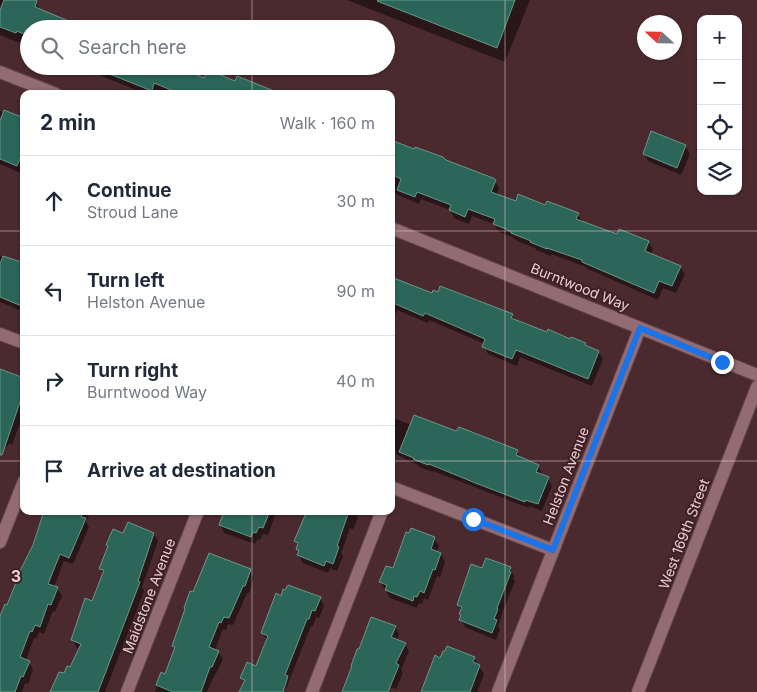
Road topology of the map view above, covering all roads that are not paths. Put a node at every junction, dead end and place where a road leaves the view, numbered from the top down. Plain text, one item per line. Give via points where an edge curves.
1 (0, 72) edge
2 (46, 90) edge
3 (395, 230) edge
4 (640, 328) junction
5 (0, 334) edge
6 (20, 342) edge
7 (757, 375) edge
8 (757, 387) edge
9 (395, 489) edge
10 (20, 491) edge
11 (196, 515) edge
12 (380, 515) edge
13 (0, 542) edge
14 (553, 550) junction
15 (128, 692) edge
16 (312, 692) edge
17 (498, 692) edge
18 (638, 692) edge

1 - 2 street
3 - 4 street, Burntwood Way
4 - 7 street, Burntwood Way
4 - 14 street, Helston Avenue
5 - 6 street
8 - 18 street, West 169th Street
9 - 14 street
10 - 13 street
11 - 15 street, Maidstone Avenue
12 - 16 street
14 - 17 street, Helston Avenue

